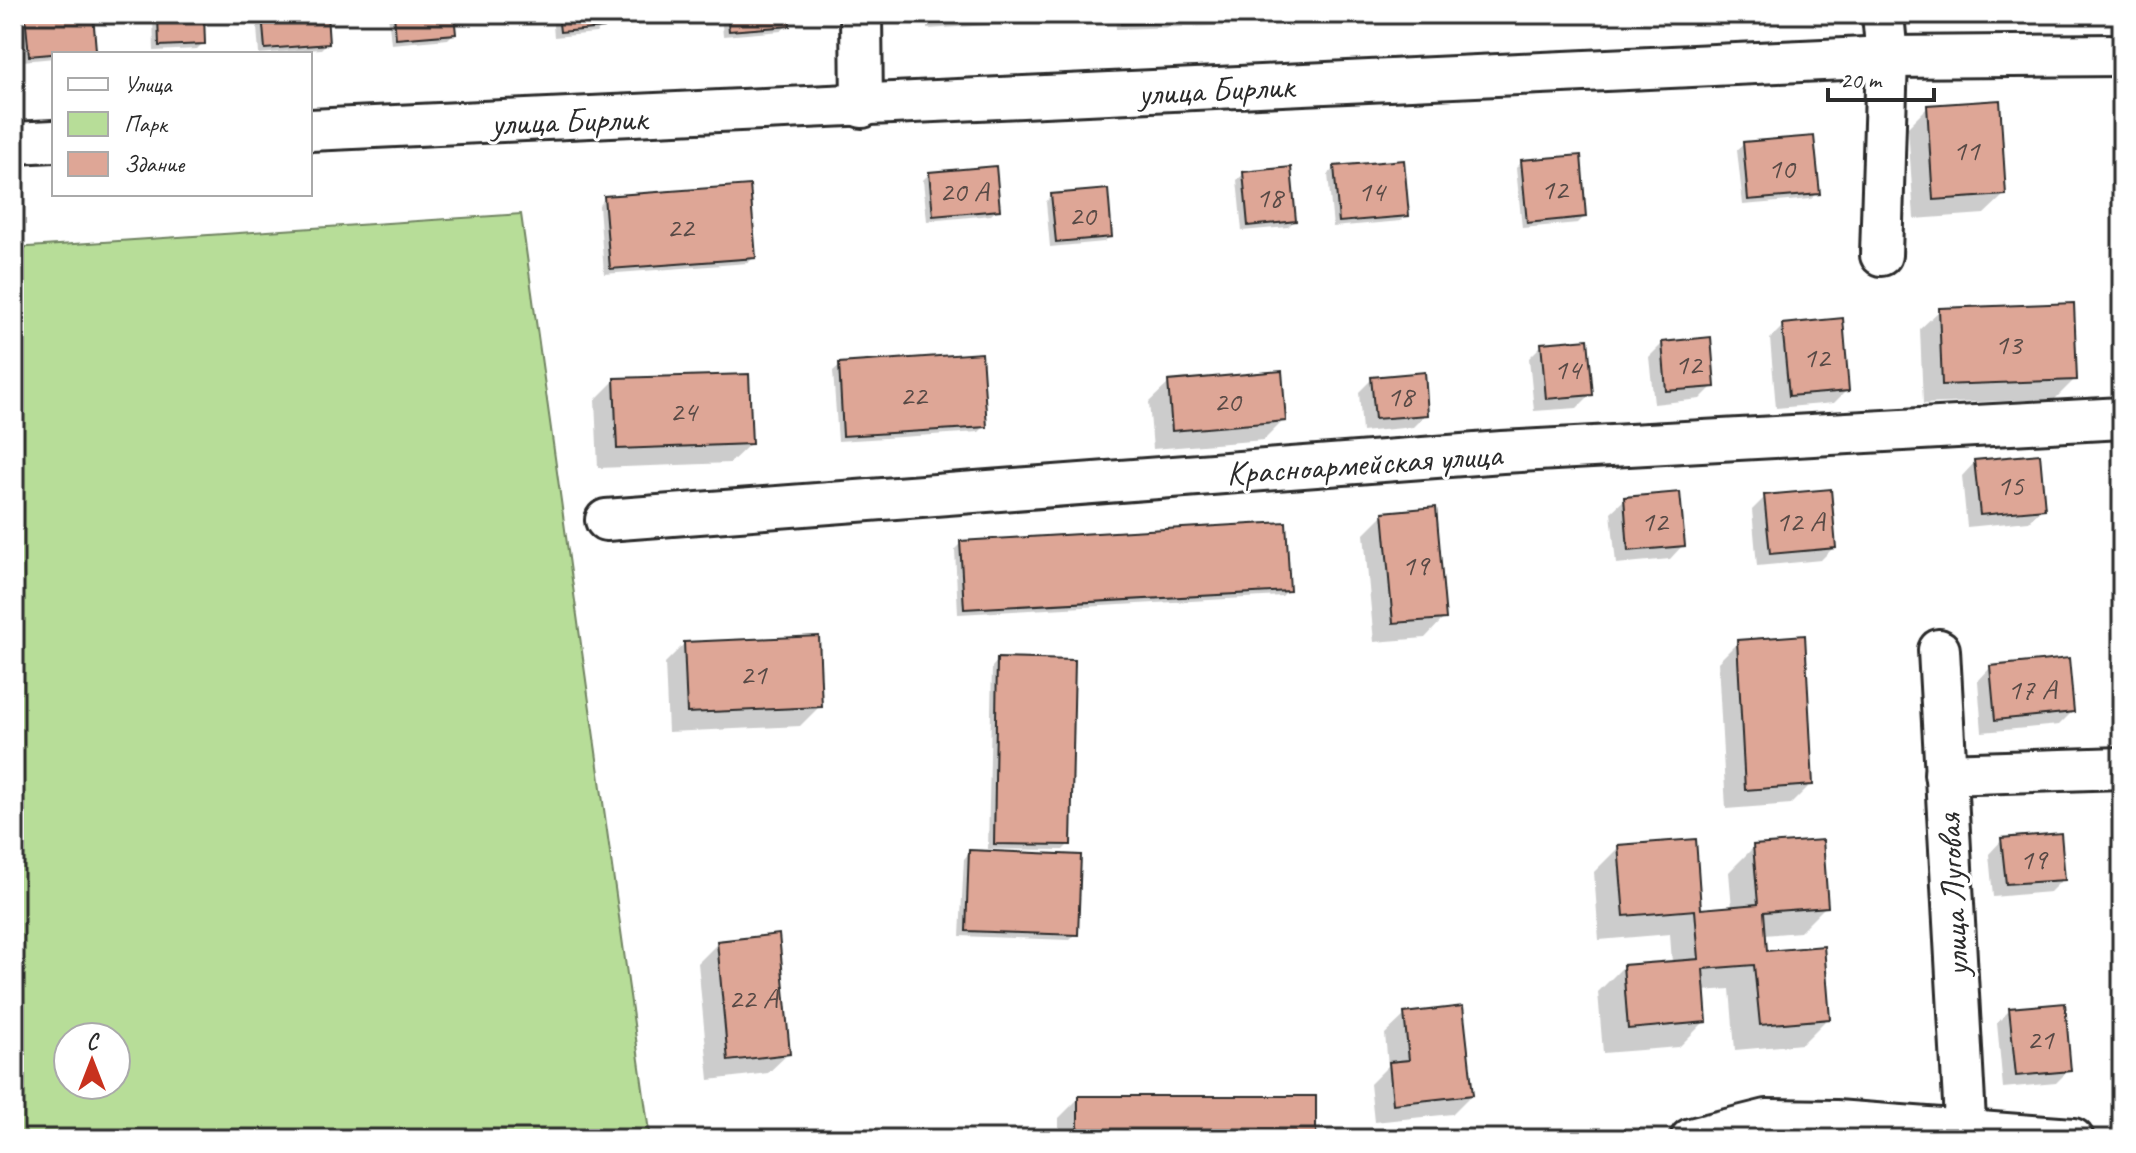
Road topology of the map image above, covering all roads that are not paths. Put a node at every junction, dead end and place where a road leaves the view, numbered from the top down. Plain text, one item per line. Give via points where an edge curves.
1 (861, 14) edge
2 (1883, 14) edge
3 (2122, 55) edge
4 (1887, 57) junction
5 (862, 107) junction
6 (312, 130) edge
7 (52, 141) edge
8 (14, 143) edge
9 (1881, 255) dead end
10 (2122, 418) edge
11 (606, 520) dead end
12 (1939, 650) dead end
13 (2122, 768) edge
14 (1945, 774) junction
15 (1966, 1135) edge
16 (1691, 1139) edge
17 (2073, 1139) edge

1 - 5 street
2 - 4 street
3 - 4 street, улица Бирлик
4 - 5 street, улица Бирлик
4 - 9 street
5 - 6 street, улица Бирлик
7 - 8 street
10 - 11 street, Красноармейская улица via 1502,452
12 - 14 street, улица Луговая
13 - 14 street
14 - 15 street, улица Луговая
15 - 16 street via 1836,1121 1767,1120
15 - 17 street

